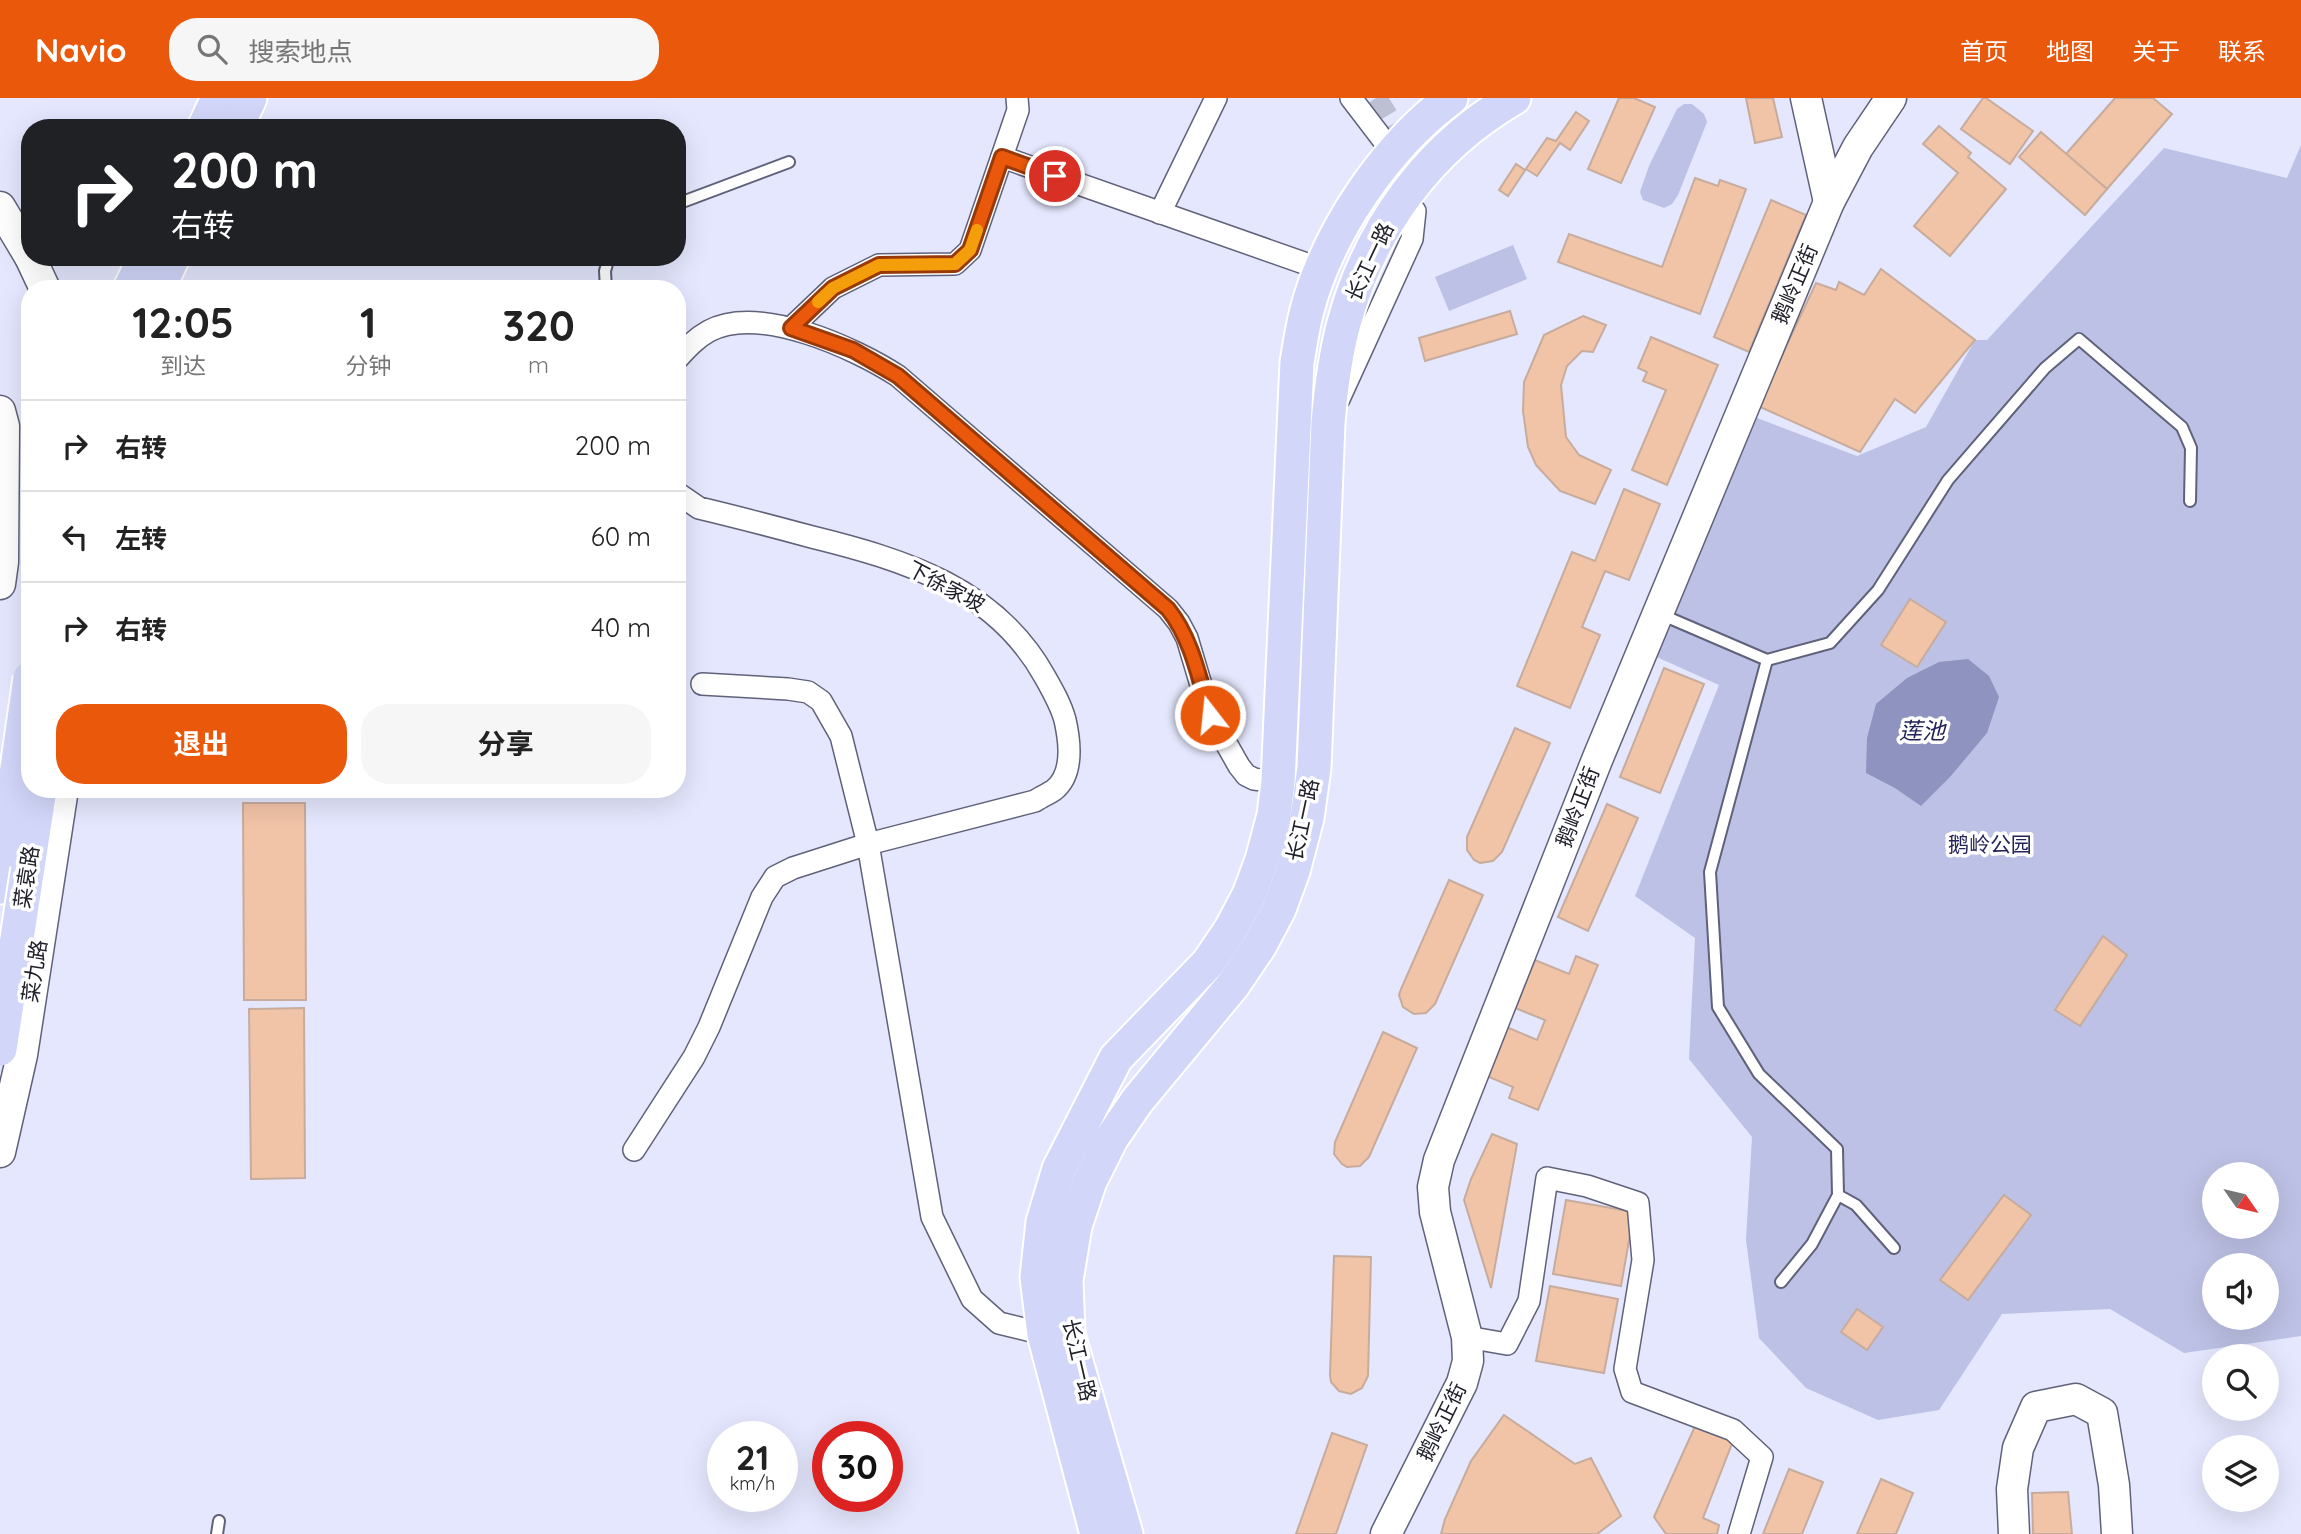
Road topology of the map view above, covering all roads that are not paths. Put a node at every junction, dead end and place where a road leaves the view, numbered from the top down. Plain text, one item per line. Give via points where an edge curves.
1 (218, 98) edge
2 (250, 98) edge
3 (1017, 98) edge
4 (1216, 98) edge
5 (1351, 98) edge
6 (1451, 98) edge
7 (1514, 98) edge
8 (1806, 98) edge
9 (1891, 98) edge
10 (208, 119) edge
11 (240, 119) edge
12 (1393, 153) junction
13 (1002, 157) junction
14 (789, 162) dead end
15 (686, 201) edge
16 (1829, 202) junction
17 (0, 207) edge
18 (1415, 211) tunnel mouth
19 (1160, 213) junction
20 (21, 242) edge
21 (1321, 269) junction
22 (791, 328) junction
23 (686, 349) edge
24 (0, 411) edge
25 (1328, 423) junction
26 (686, 499) edge
27 (2190, 501) dead end
28 (0, 584) edge
29 (1657, 613) junction
30 (1767, 660) junction
31 (702, 684) dead end
32 (21, 740) edge
33 (1278, 782) junction
34 (0, 788) edge
35 (21, 789) edge
36 (53, 798) edge
37 (54, 798) edge
38 (868, 844) junction
39 (0, 887) edge
40 (0, 1049) edge
41 (634, 1150) dead end
42 (0, 1152) edge
43 (1838, 1195) junction
44 (1894, 1248) dead end
45 (1781, 1282) dead end
46 (1044, 1334) junction
47 (1467, 1337) junction
48 (219, 1521) dead end
49 (217, 1534) edge
50 (1097, 1534) edge
51 (1126, 1534) edge
52 (1386, 1534) edge
53 (1740, 1534) edge
54 (2014, 1534) edge
55 (2117, 1534) edge

1 - 10 main road
2 - 11 main road
3 - 13 street via 1018,110
4 - 19 street
5 - 12 street
6 - 12 main road, 长江一路
7 - 25 main road, 长江一路 via 1458,137 1428,166 1377,238 1344,323
8 - 16 street
9 - 16 street, 鹅岭正街
12 - 21 main road, 长江一路 via 1365,190
13 - 19 street
13 - 22 street via 970,250 955,264 879,265 833,288
14 - 15 lane
16 - 29 street, 鹅岭正街
17 - 20 street
18 - 25 street via 1412,239
19 - 21 street
21 - 33 main road, 长江一路 via 1297,362
22 - 23 street via 735,324 711,329
22 - 33 street via 853,350 898,376 1168,609 1187,638 1210,715 1239,766 1254,779
24 - 28 street via 4,426
25 - 51 main road, 长江一路 via 1314,768 1293,871 1260,946 1111,1139 1075,1226 1066,1280 1068,1334
26 - 38 street, 下徐家坡 via 699,508 870,552 953,586 986,607 1017,636 1062,708 1070,741 1067,769 1056,788 1035,801
27 - 30 lane via 2191,448 2182,427 2079,339 2045,368 1948,480 1878,590 1830,643
29 - 30 lane
29 - 47 street, 鹅岭正街 via 1439,1160 1433,1187 1435,1212
30 - 43 lane via 1710,872 1718,1007 1759,1074 1837,1149
31 - 38 street via 788,689 808,692 821,701 841,736
32 - 39 main road, 菜袁路, bridge
33 - 46 main road, 长江一路 via 1262,860 1231,929 1208,963 1116,1058 1059,1169 1043,1222 1038,1276
34 - 35 street
36 - 40 main road, 菜袁路, bridge
37 - 42 street, 菜九路 via 22,1055
38 - 41 street, 下徐家坡 via 775,877 762,897 694,1057
38 - 46 street via 932,1217 972,1299 999,1323
43 - 44 lane via 1856,1205
43 - 45 lane via 1812,1244
46 - 50 main road, 长江一路
47 - 52 street, 鹅岭正街 via 1468,1361 1462,1382
47 - 53 street via 1507,1344 1530,1301 1547,1178 1638,1203 1643,1260 1625,1369 1632,1392 1733,1430 1762,1457
48 - 49 lane
54 - 55 street via 2012,1489 2018,1448 2036,1407 2076,1399 2102,1413

